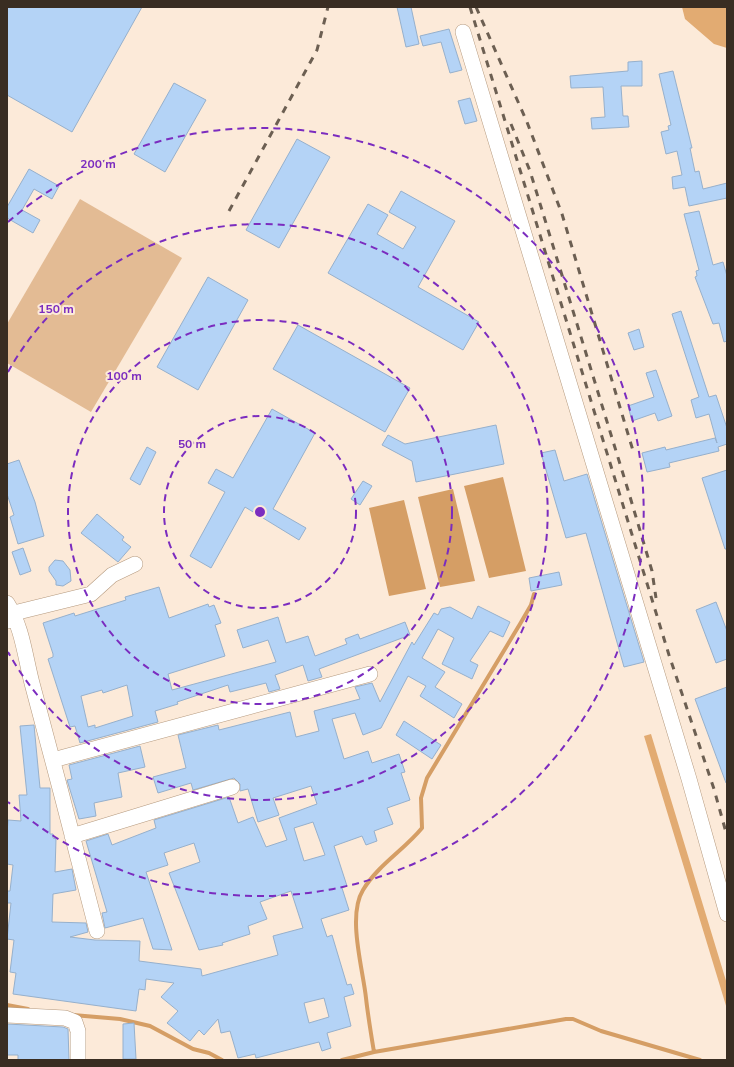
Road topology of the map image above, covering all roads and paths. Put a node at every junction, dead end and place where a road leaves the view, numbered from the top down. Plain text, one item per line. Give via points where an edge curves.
1 (463, 32) dead end
2 (135, 564) dead end
3 (9, 613) edge
4 (370, 674) dead end
5 (53, 760) junction
6 (232, 787) dead end
7 (72, 836) junction
8 (727, 914) edge
9 (97, 931) dead end
10 (7, 1015) edge
11 (78, 1060) edge

1 - 8 street via 689,779
2 - 3 street via 112,575 91,594
3 - 5 street via 22,635 32,684
4 - 5 street
5 - 7 street
6 - 7 street
7 - 9 street
10 - 11 street via 65,1018 75,1022 78,1031

